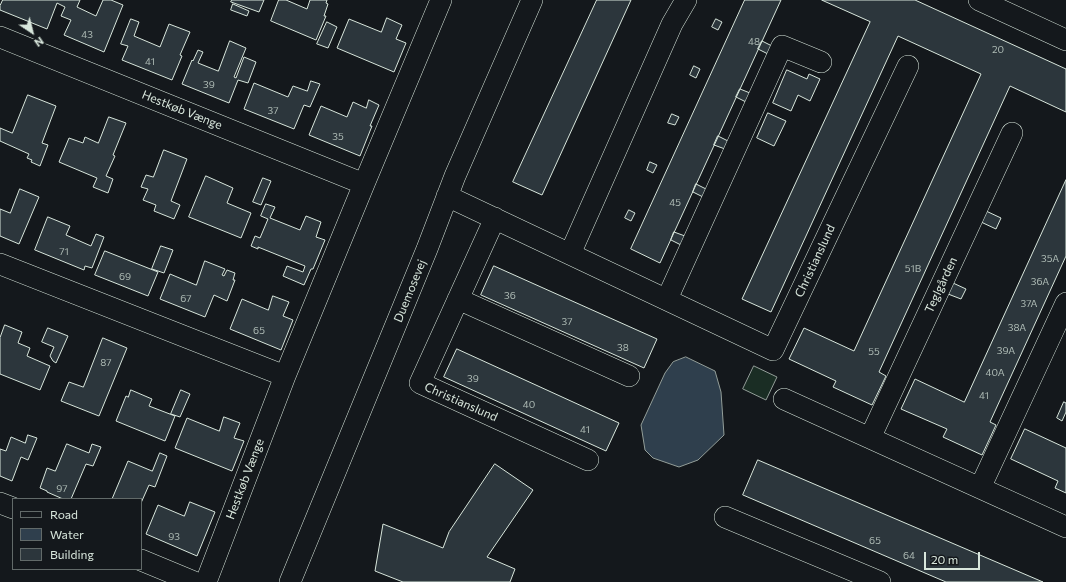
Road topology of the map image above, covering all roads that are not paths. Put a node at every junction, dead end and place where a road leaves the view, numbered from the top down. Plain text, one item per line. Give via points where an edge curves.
1 (441, 0) edge
2 (532, 0) edge
3 (686, 0) edge
4 (978, 0) edge
5 (0, 37) edge
6 (1066, 40) edge
7 (821, 62) dead end
8 (908, 66) dead end
9 (1012, 133) dead end
10 (364, 184) junction
11 (447, 196) junction
12 (495, 218) junction
13 (570, 254) junction
14 (0, 264) edge
15 (458, 299) junction
16 (666, 299) junction
17 (1066, 303) edge
18 (285, 376) junction
19 (629, 376) dead end
20 (784, 399) dead end
21 (870, 438) junction
22 (588, 460) dead end
23 (980, 488) junction
24 (0, 503) edge
25 (12, 508) edge
26 (725, 517) dead end
27 (1066, 527) edge
28 (142, 560) edge
29 (194, 582) edge
30 (206, 582) edge
31 (290, 582) edge
32 (880, 582) edge

1 - 10 street, Hestkøb Vænge
2 - 11 street, Duemosevej
3 - 13 street via 672,24
4 - 6 street
5 - 10 street, Hestkøb Vænge
7 - 16 street via 782,46
8 - 16 street, Christianslund via 773,350
9 - 21 street, Teglgården
10 - 18 street, Hestkøb Vænge
11 - 12 street, Christianslund
11 - 31 street, Duemosevej
12 - 13 street, Christianslund
12 - 15 street, Christianslund
13 - 16 street, Christianslund
14 - 18 street
15 - 19 street
15 - 22 street, Christianslund via 420,383
17 - 23 street
18 - 30 street, Hestkøb Vænge
20 - 21 street
21 - 23 street
23 - 27 street
24 - 25 street
26 - 32 street
28 - 29 street

